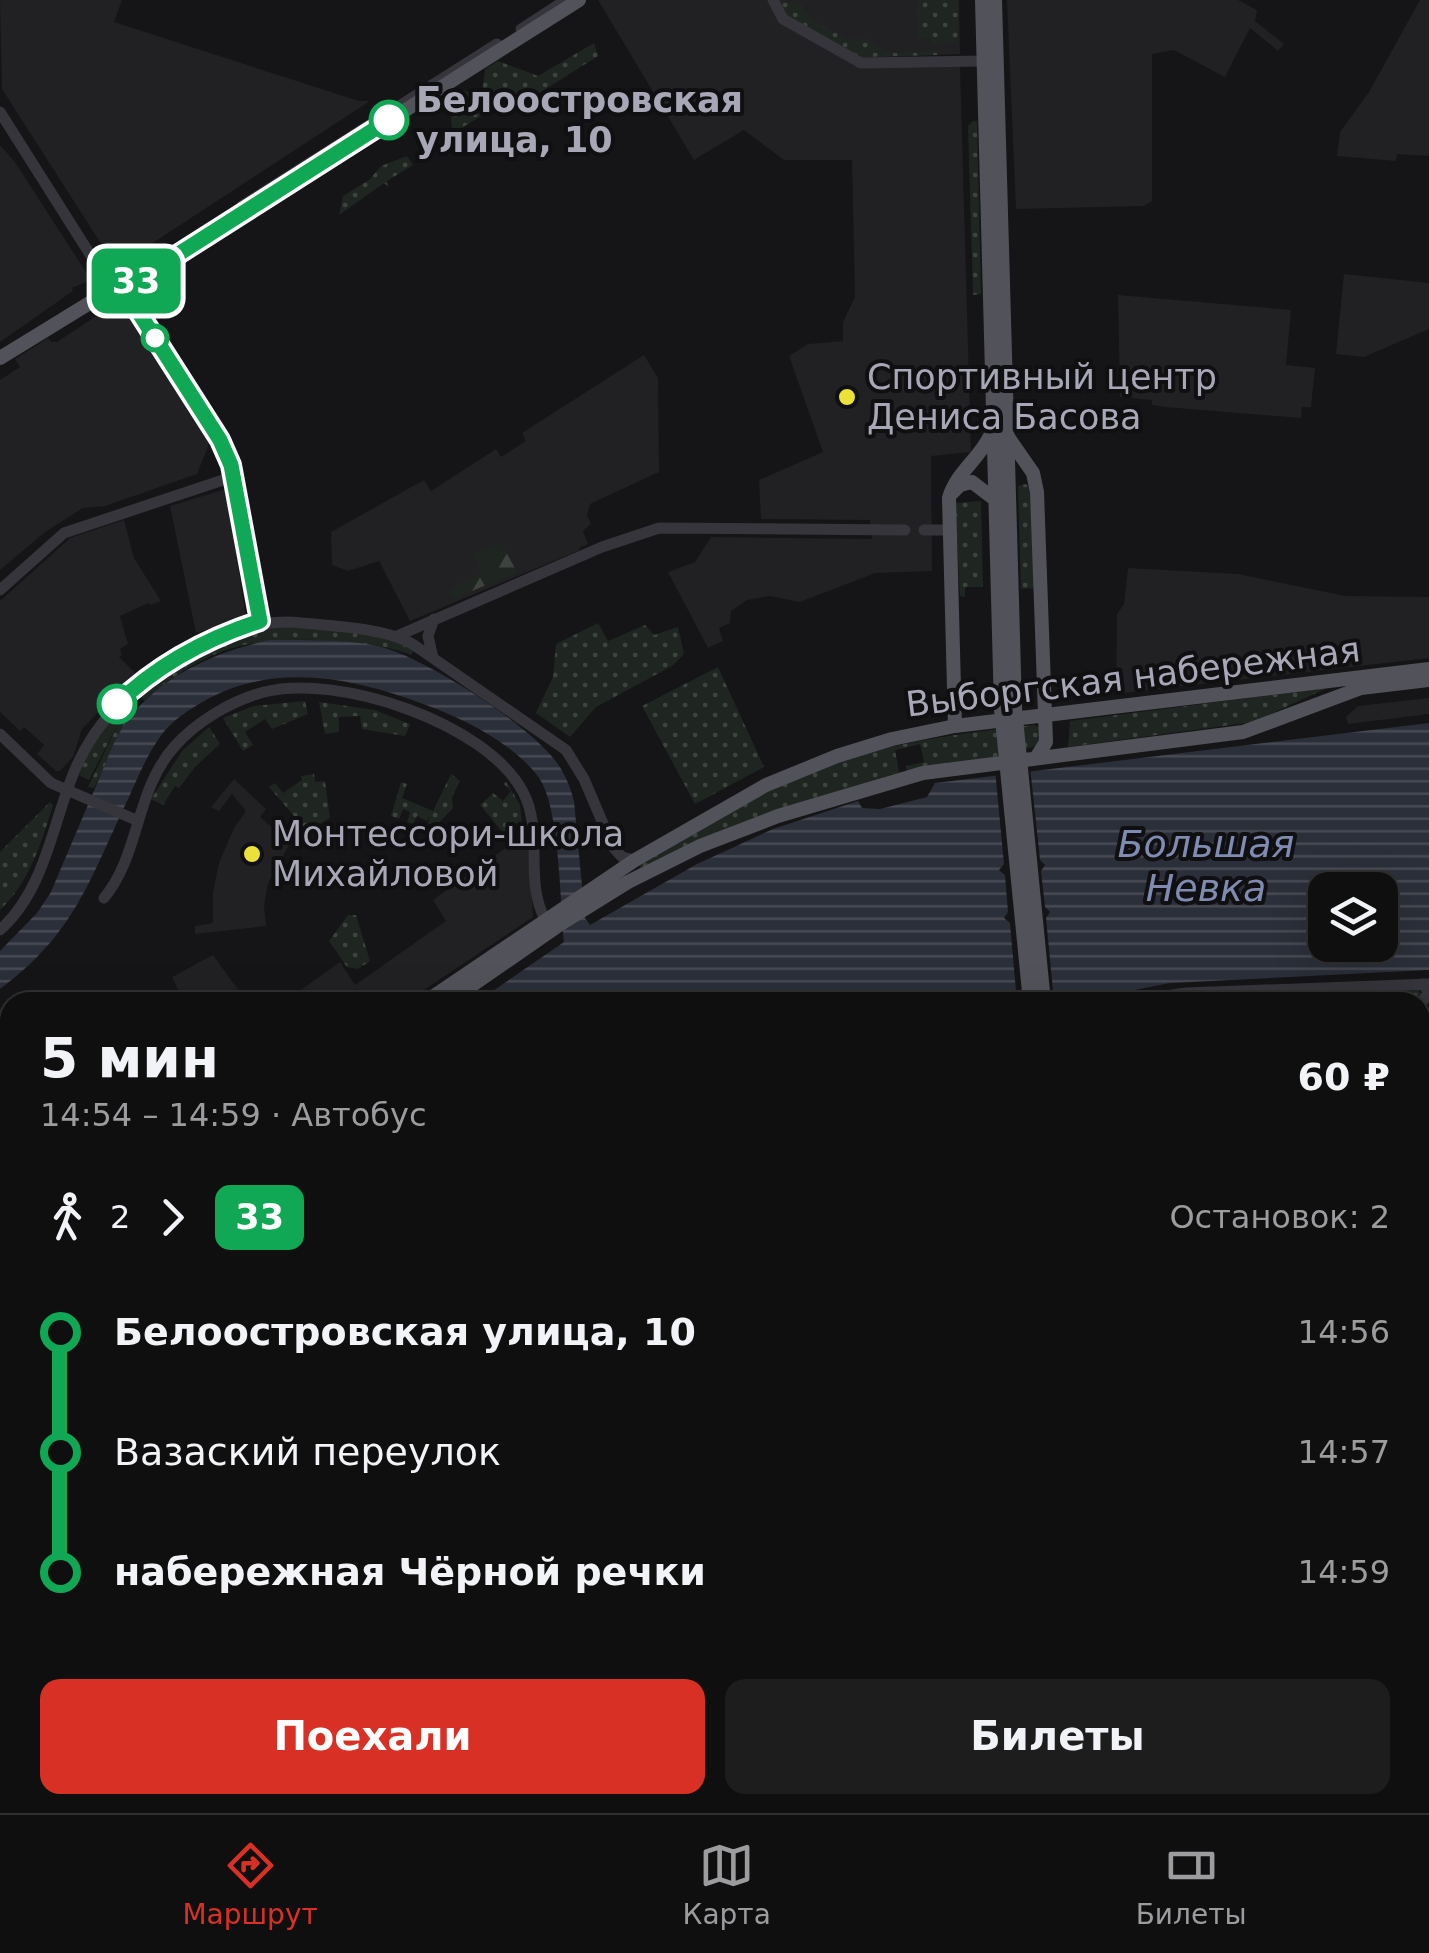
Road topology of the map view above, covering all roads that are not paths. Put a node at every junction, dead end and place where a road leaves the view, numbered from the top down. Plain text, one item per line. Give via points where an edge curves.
1 (566, 0) edge
2 (578, 0) edge
3 (773, 0) edge
4 (982, 0) edge
5 (995, 0) edge
6 (983, 61) junction
7 (0, 112) edge
8 (118, 288) junction
9 (0, 358) edge
10 (999, 432) junction
11 (234, 476) junction
12 (1008, 490) junction
13 (1038, 492) junction
14 (949, 498) junction
15 (994, 498) junction
16 (905, 530) dead end
17 (924, 530) dead end
18 (949, 530) junction
19 (0, 590) edge
20 (434, 619) junction
21 (260, 621) junction
22 (397, 636) junction
23 (432, 658) junction
24 (1429, 670) edge
25 (1429, 680) edge
26 (1008, 708) junction
27 (1046, 716) junction
28 (955, 726) junction
29 (0, 734) edge
30 (1036, 758) junction
31 (67, 791) junction
32 (136, 820) junction
33 (635, 860) junction
34 (104, 898) dead end
35 (584, 900) junction
36 (562, 916) junction
37 (545, 919) junction
38 (0, 930) edge
39 (1426, 984) edge
40 (1255, 990) junction
41 (439, 992) edge
42 (461, 992) edge
43 (1029, 992) edge
44 (1043, 992) edge
45 (1209, 992) edge
46 (1252, 992) edge

1 - 8 street
2 - 8 main road
3 - 6 street via 783,20 860,63
4 - 6 main road
5 - 10 main road
6 - 10 main road
7 - 8 street
8 - 9 main road
8 - 11 street via 220,440
10 - 12 main road
10 - 13 main road via 1033,473
10 - 14 main road
10 - 15 main road
11 - 19 street via 64,533
11 - 21 street
12 - 13 main road via 1024,481
12 - 26 main road
13 - 27 main road
14 - 15 main road via 972,482
14 - 18 main road
15 - 26 main road
16 - 20 street via 659,528
17 - 18 street
18 - 28 main road
20 - 22 street
20 - 23 street via 428,636
21 - 22 street
21 - 31 street via 203,644 131,690 100,724
22 - 23 street
23 - 33 street via 564,748 616,851
24 - 27 main road, Выборгская набережная
25 - 30 main road, Выборгская набережная via 1361,688 1243,732
26 - 43 main road, bridge
26 - 44 main road, bridge
27 - 28 main road, Выборгская набережная
27 - 30 main road via 1046,747
28 - 33 main road, Выборгская набережная via 797,770
29 - 31 street
30 - 35 main road, Выборгская набережная via 924,774 778,816
31 - 32 street
31 - 38 street via 38,872
32 - 34 street via 116,882
32 - 37 street via 165,757 218,712 278,690 363,697 453,730 506,768 531,812
33 - 35 main road, Выборгская набережная
35 - 36 main road
36 - 37 main road
36 - 42 main road
37 - 41 main road
39 - 40 street
40 - 45 street
40 - 46 street

